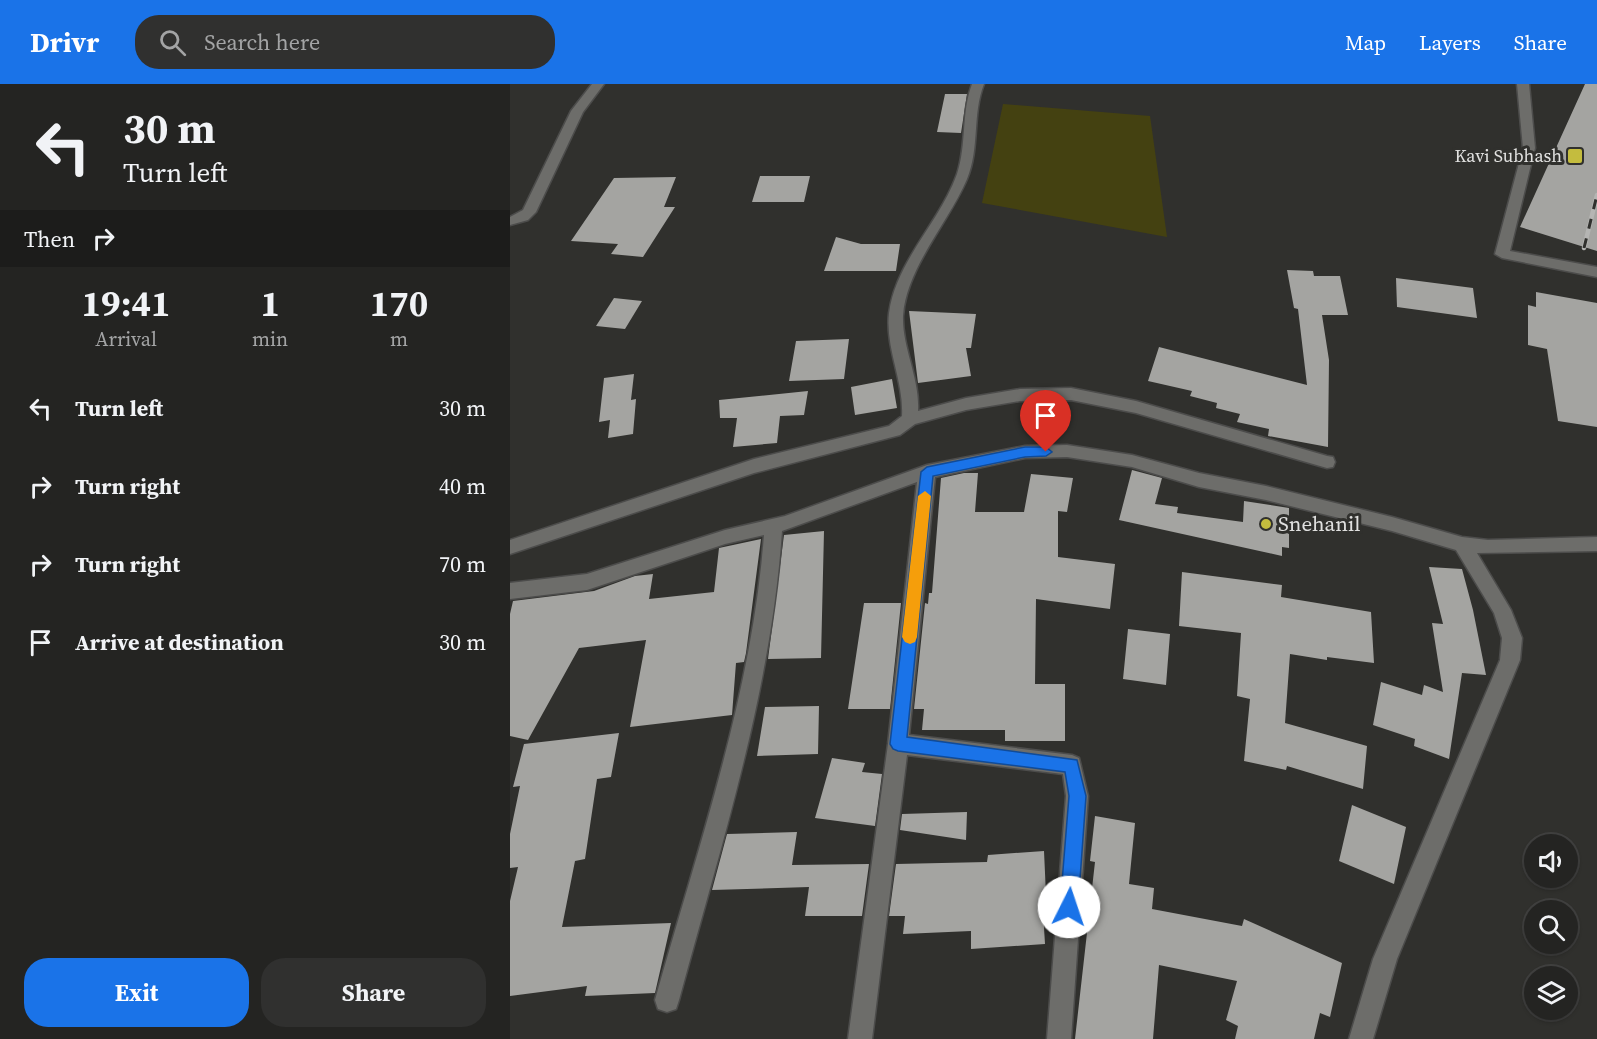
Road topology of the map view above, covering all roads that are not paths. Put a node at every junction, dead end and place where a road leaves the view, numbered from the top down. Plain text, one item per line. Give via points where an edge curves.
1 (598, 84) edge
2 (978, 84) edge
3 (1522, 84) edge
4 (510, 221) edge
5 (1597, 272) edge
6 (910, 419) junction
7 (1327, 462) dead end
8 (927, 472) junction
9 (774, 525) junction
10 (1462, 544) junction
11 (1597, 544) edge
12 (510, 547) edge
13 (510, 591) edge
14 (898, 744) junction
15 (667, 1000) dead end
16 (860, 1039) edge
17 (1059, 1039) edge
18 (1361, 1039) edge

1 - 4 street via 577,111 533,206 523,217
2 - 6 street via 961,178 904,284 896,313 897,345 912,401
3 - 5 street via 1529,148 1502,254
6 - 7 street via 1009,397 1071,394 1136,407
6 - 12 street via 894,431 754,466
8 - 9 street
8 - 10 street via 1025,452 1067,451 1132,461
8 - 14 street
9 - 13 street via 586,582
9 - 15 street via 768,596 756,664
10 - 11 street
10 - 18 street via 1502,610 1512,638 1510,660 1385,959
14 - 16 street
14 - 17 street via 1072,765 1077,796

